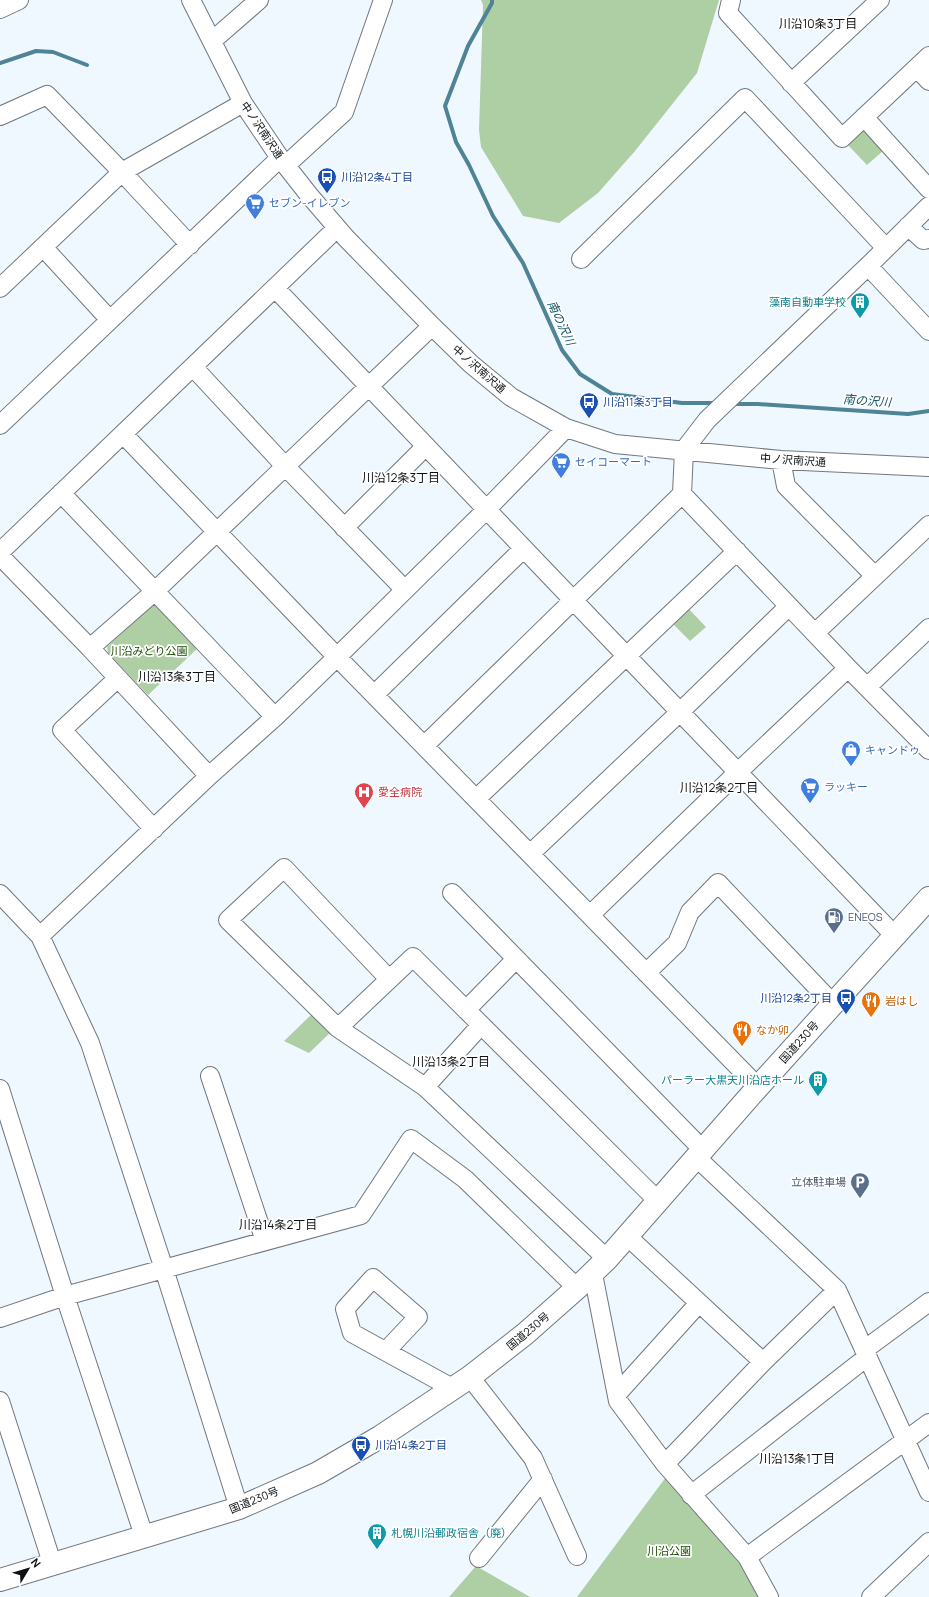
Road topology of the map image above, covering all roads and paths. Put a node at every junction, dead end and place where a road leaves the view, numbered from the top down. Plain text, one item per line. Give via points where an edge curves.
1 (19, 0) edge
2 (191, 0) edge
3 (259, 0) edge
4 (383, 0) edge
5 (731, 0) edge
6 (880, 0) edge
7 (0, 9) edge
8 (212, 41) junction
9 (923, 62) edge
10 (929, 82) edge
11 (791, 84) junction
12 (243, 103) junction
13 (0, 116) edge
14 (864, 117) junction
15 (283, 161) junction
16 (122, 172) junction
17 (929, 189) edge
18 (929, 206) edge
19 (908, 226) junction
20 (337, 228) junction
21 (929, 239) edge
22 (190, 245) junction
23 (42, 247) junction
24 (886, 248) junction
25 (581, 259) dead end
26 (868, 266) junction
27 (0, 288) edge
28 (275, 288) junction
29 (110, 320) junction
30 (432, 326) junction
31 (929, 331) edge
32 (193, 367) junction
33 (369, 386) junction
34 (0, 425) edge
35 (566, 428) junction
36 (123, 434) junction
37 (426, 446) junction
38 (684, 450) junction
39 (781, 460) junction
40 (285, 466) junction
41 (929, 467) edge
42 (61, 493) junction
43 (682, 494) junction
44 (486, 510) junction
45 (929, 525) edge
46 (344, 528) junction
47 (216, 532) junction
48 (523, 549) junction
49 (736, 551) junction
50 (0, 552) edge
51 (0, 556) edge
52 (875, 576) junction
53 (405, 590) junction
54 (154, 592) junction
55 (573, 600) junction
56 (789, 606) junction
57 (929, 628) edge
58 (815, 633) junction
59 (90, 648) junction
60 (626, 656) junction
61 (337, 657) junction
62 (848, 668) junction
63 (118, 678) junction
64 (867, 687) junction
65 (374, 695) junction
66 (680, 712) junction
67 (275, 717) junction
68 (928, 745) edge
69 (424, 746) junction
70 (738, 772) junction
71 (209, 776) junction
72 (476, 799) junction
73 (154, 829) junction
74 (530, 854) junction
75 (452, 893) dead end
76 (0, 894) edge
77 (929, 898) edge
78 (590, 915) junction
79 (40, 936) junction
80 (895, 936) junction
81 (516, 959) junction
82 (646, 973) junction
83 (389, 979) junction
84 (833, 1004) junction
85 (466, 1010) junction
86 (481, 1025) junction
87 (338, 1028) junction
88 (210, 1076) dead end
89 (425, 1086) junction
90 (758, 1087) junction
91 (0, 1089) edge
92 (700, 1154) junction
93 (658, 1201) junction
94 (627, 1236) junction
95 (265, 1242) junction
96 (600, 1266) junction
97 (164, 1269) junction
98 (577, 1288) junction
99 (837, 1290) junction
100 (65, 1296) junction
101 (929, 1302) edge
102 (699, 1303) junction
103 (0, 1318) edge
104 (386, 1351) dead end
105 (866, 1353) junction
106 (763, 1362) junction
107 (462, 1383) junction
108 (617, 1394) junction
109 (0, 1401) edge
110 (929, 1423) edge
111 (906, 1441) junction
112 (665, 1464) junction
113 (543, 1479) junction
114 (929, 1492) edge
115 (691, 1495) junction
116 (239, 1508) junction
117 (144, 1536) junction
118 (929, 1542) edge
119 (576, 1556) dead end
120 (746, 1557) junction
121 (479, 1558) dead end
122 (52, 1563) junction
123 (0, 1580) edge
124 (769, 1597) edge
125 (871, 1597) edge

1 - 7 street
2 - 8 street, 中ノ沢南沢通
3 - 8 street
4 - 15 street via 344,112
5 - 11 street via 728,13
6 - 11 street
8 - 12 street, 中ノ沢南沢通
9 - 10 street
9 - 14 street
11 - 14 street via 842,138
12 - 15 street, 中ノ沢南沢通
12 - 16 street
13 - 16 street via 47,95
14 - 17 street
15 - 20 street, 中ノ沢南沢通
15 - 22 street
16 - 22 street
16 - 23 street
18 - 19 street
19 - 21 street via 923,240
19 - 24 street
20 - 28 street
20 - 30 street, 中ノ沢南沢通
22 - 29 street
23 - 27 street
23 - 29 street
24 - 25 street via 746,98
24 - 26 street
26 - 31 street
26 - 38 street via 707,420
28 - 32 street
28 - 33 street
29 - 34 street
30 - 33 street
30 - 35 street, 中ノ沢南沢通 via 471,364 511,397
32 - 36 street
32 - 40 street
33 - 37 street
33 - 40 street
35 - 38 street, 中ノ沢南沢通 via 615,444
35 - 44 street
36 - 42 street
36 - 47 street
37 - 44 street
37 - 46 street
38 - 39 street, 中ノ沢南沢通
38 - 43 street
39 - 41 street, 中ノ沢南沢通
39 - 52 street via 786,486
40 - 46 street
40 - 47 street
42 - 50 street
42 - 54 street
43 - 49 street
43 - 55 street
44 - 48 street
44 - 53 street
45 - 52 street
46 - 53 street
47 - 54 street
47 - 61 street
48 - 55 street
48 - 65 street
49 - 56 street
49 - 60 street
51 - 59 street
52 - 58 street
53 - 61 street
54 - 59 street
54 - 67 street
55 - 60 street
55 - 69 street
56 - 58 street
56 - 66 street
57 - 64 street
58 - 62 street
59 - 63 street
60 - 66 street
60 - 72 street
61 - 65 street
61 - 67 street
62 - 64 street
62 - 70 street
63 - 71 street
63 - 73 street via 62,730
64 - 68 street
65 - 69 street
66 - 70 street
66 - 74 street
67 - 71 street
69 - 72 street
70 - 78 street
70 - 80 street
71 - 73 street
72 - 74 street
73 - 79 street
74 - 78 street
75 - 81 street
76 - 79 street
77 - 80 highway, 国道230号
78 - 82 street
79 - 97 street via 90,1043
80 - 84 highway, 国道230号
81 - 85 street
81 - 92 street
82 - 84 street via 677,943 690,912 718,883
82 - 90 street
83 - 85 street via 413,957
83 - 87 street
83 - 87 street via 284,868 228,920
84 - 90 highway, 国道230号
85 - 86 street
86 - 89 street
86 - 93 street
87 - 89 street
88 - 95 street
89 - 96 street
90 - 92 highway, 国道230号
91 - 100 street
92 - 93 highway, 国道230号
92 - 99 street
93 - 94 highway, 国道230号
94 - 96 highway, 国道230号
94 - 102 street
95 - 97 street
95 - 98 street via 361,1215 411,1140 465,1179
96 - 98 highway, 国道230号
96 - 108 street
97 - 100 street
97 - 116 street
98 - 107 highway, 国道230号 via 525,1334
99 - 105 street
99 - 106 street
100 - 103 street
100 - 117 street
101 - 105 street
102 - 106 street
102 - 108 street
104 - 107 street
105 - 111 street
105 - 115 street
106 - 112 street
107 - 113 street via 533,1458
107 - 116 highway, 国道230号 via 380,1437 318,1473
108 - 112 street via 618,1401
109 - 122 street
110 - 111 street
111 - 114 street
111 - 120 street
112 - 115 street
113 - 119 street
113 - 121 street
115 - 120 street
116 - 117 highway, 国道230号
117 - 122 highway, 国道230号
118 - 125 street
120 - 124 street
122 - 123 highway, 国道230号

